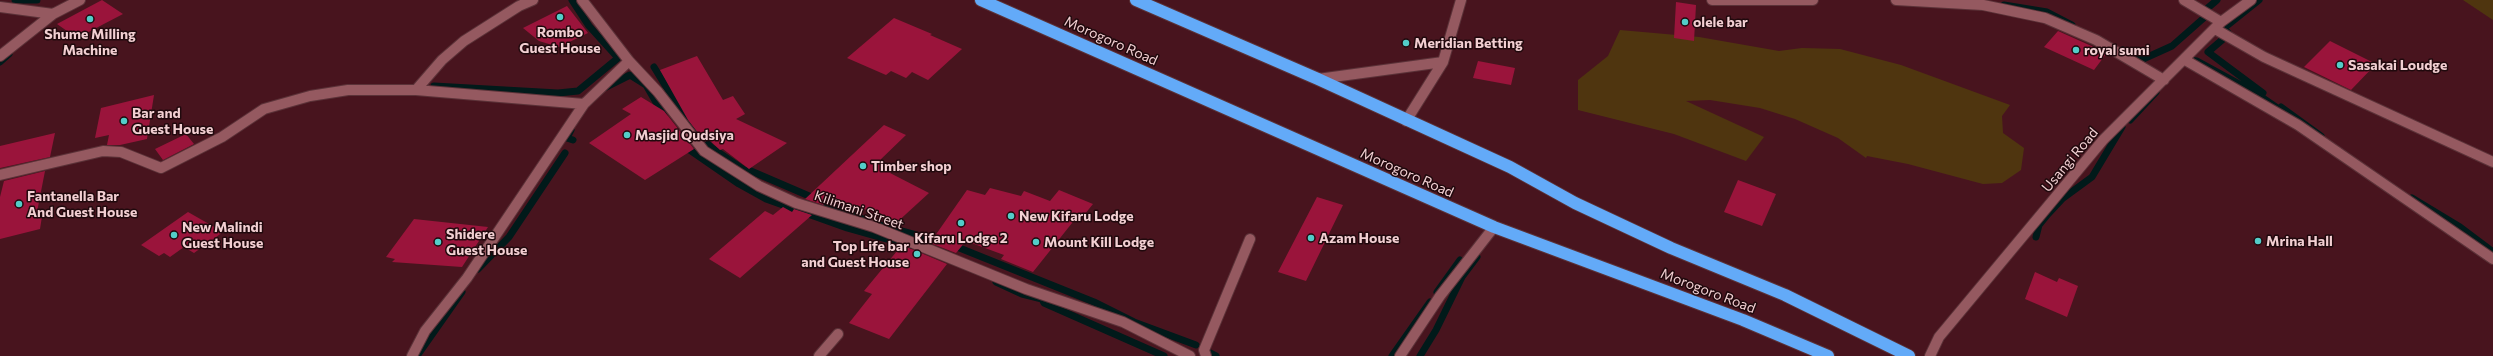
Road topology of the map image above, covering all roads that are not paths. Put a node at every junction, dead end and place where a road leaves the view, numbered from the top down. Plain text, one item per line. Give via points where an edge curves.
1 (80, 0) edge
2 (533, 0) edge
3 (582, 0) edge
4 (981, 0) edge
5 (1136, 0) edge
6 (1461, 0) edge
7 (1712, 0) edge
8 (1813, 0) edge
9 (1896, 0) edge
10 (2184, 0) edge
11 (2251, 0) edge
12 (0, 7) edge
13 (53, 14) junction
14 (2218, 26) junction
15 (0, 56) edge
16 (2186, 60) junction
17 (629, 61) junction
18 (1443, 62) junction
19 (1318, 79) junction
20 (2164, 80) junction
21 (416, 90) junction
22 (584, 104) junction
23 (1406, 121) junction
24 (2493, 162) edge
25 (0, 175) edge
26 (1494, 227) junction
27 (1250, 239) dead end
28 (2493, 259) edge
29 (838, 334) dead end
30 (412, 356) edge
31 (819, 356) edge
32 (1190, 356) edge
33 (1206, 356) edge
34 (1400, 356) edge
35 (1828, 356) edge
36 (1909, 356) edge
37 (1930, 356) edge

1 - 13 street
2 - 21 street via 464,41 442,60
3 - 17 street, Kilimani Street
4 - 26 highway, Morogoro Road
5 - 19 highway, Morogoro Road
6 - 18 street
7 - 8 street
9 - 20 street via 1983,5 2045,18 2096,40
10 - 14 street
11 - 14 street, Usangi Road
12 - 13 street
13 - 15 street
14 - 16 street, Usangi Road
14 - 24 street via 2264,57
16 - 20 street, Usangi Road
16 - 28 street via 2298,125
17 - 22 street
17 - 32 street, Kilimani Street via 658,92 704,151 759,186 796,203 874,227 1026,289 1123,322
18 - 19 street
18 - 23 street
19 - 23 highway, Morogoro Road
20 - 37 street, Usangi Road via 2104,140 1939,337
21 - 22 street
21 - 25 street via 348,90 310,96 264,109 222,137 161,168 136,156 103,151
22 - 30 street via 467,278 425,331
23 - 36 highway, Morogoro Road via 1510,167 1575,203 1671,248 1785,295
26 - 34 street via 1440,296
26 - 35 highway, Morogoro Road via 1743,320
27 - 33 street via 1204,350
29 - 31 street

